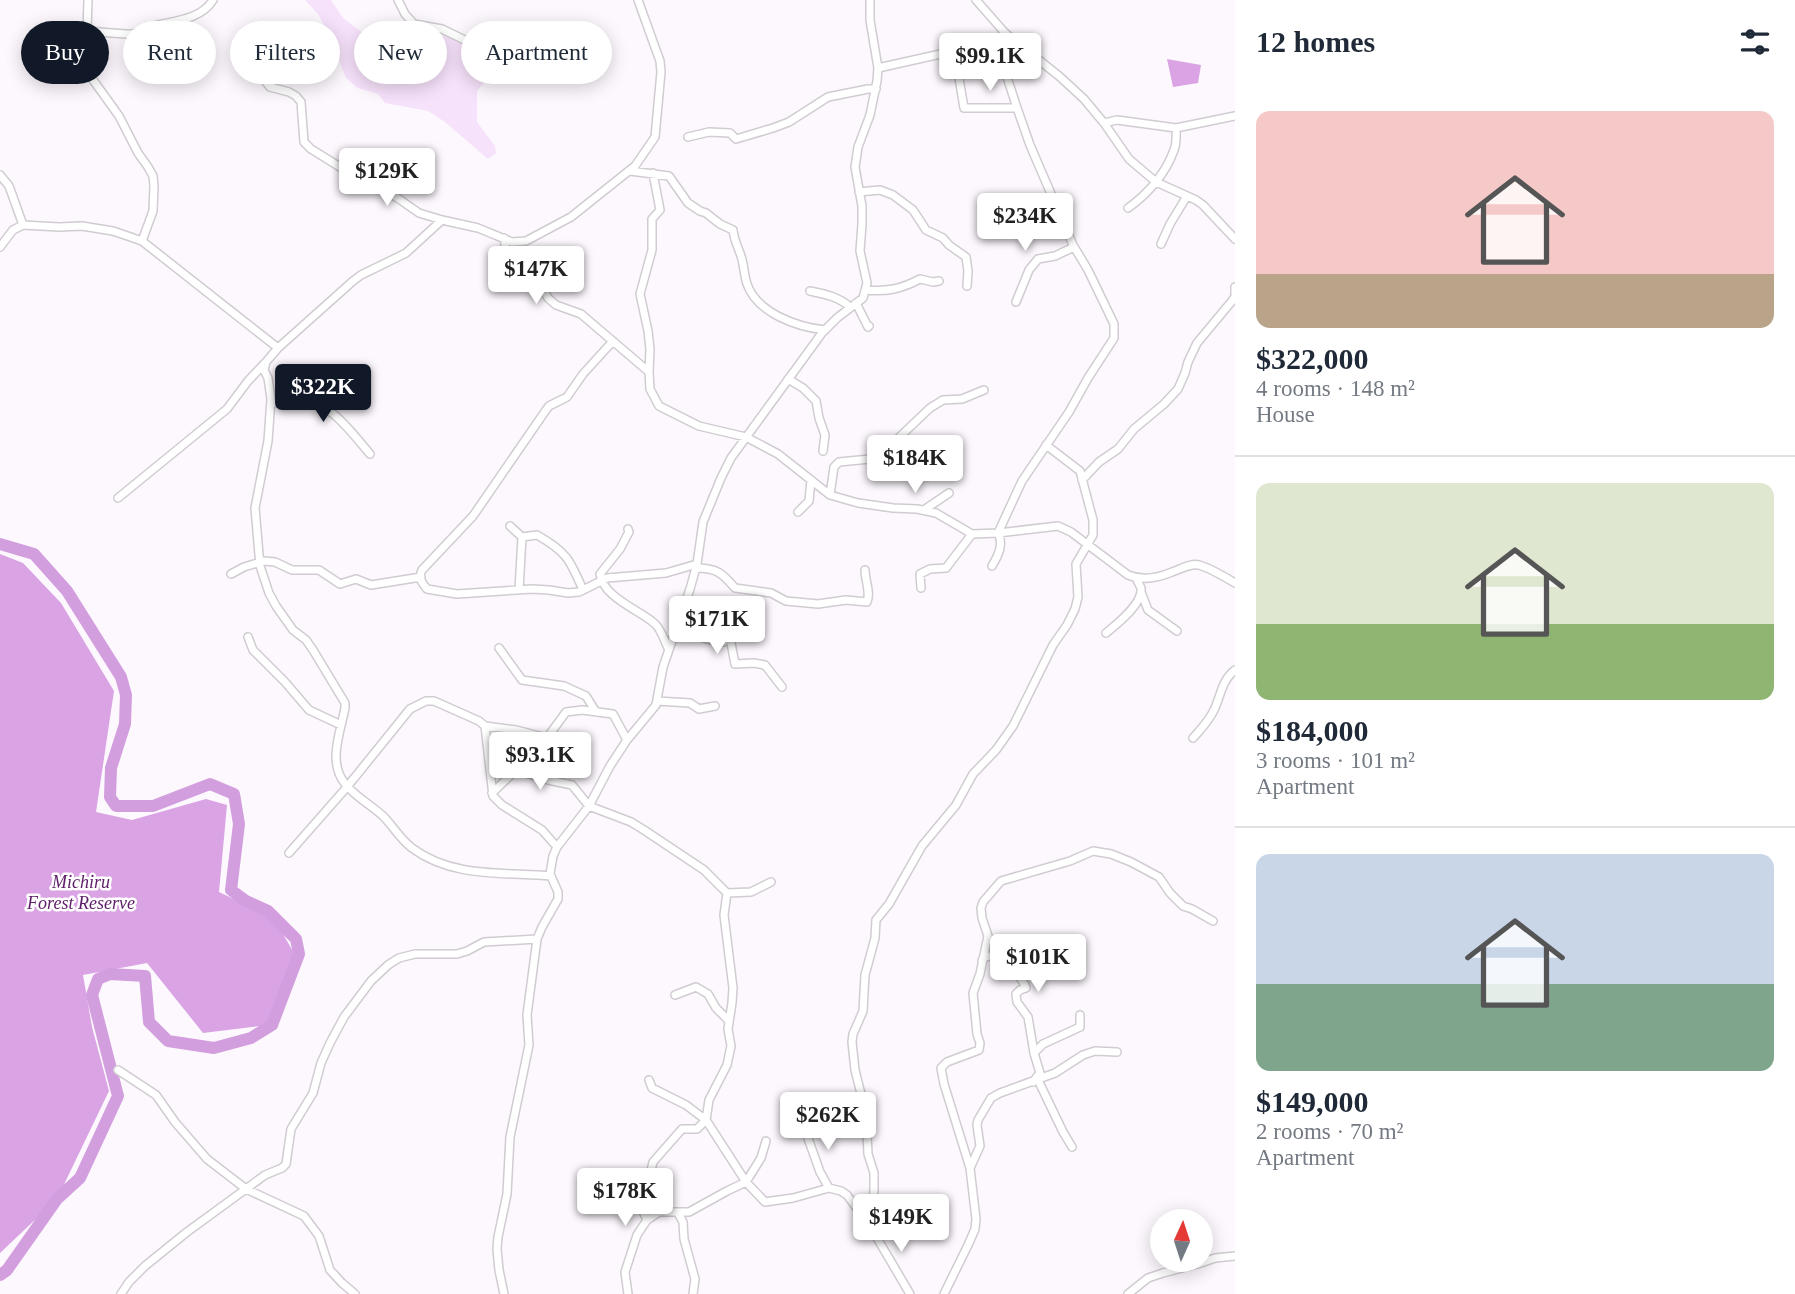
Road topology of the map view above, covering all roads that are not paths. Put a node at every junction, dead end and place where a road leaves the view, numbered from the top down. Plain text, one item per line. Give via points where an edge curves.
1 (88, 0) edge
2 (213, 0) edge
3 (398, 0) edge
4 (638, 0) edge
5 (870, 0) edge
6 (976, 0) edge
7 (87, 21) edge
8 (109, 33) edge
9 (1005, 33) junction
10 (461, 38) edge
11 (878, 68) junction
12 (96, 84) edge
13 (268, 84) edge
14 (876, 89) junction
15 (1017, 108) junction
16 (1235, 116) edge
17 (1104, 123) junction
18 (1176, 128) junction
19 (688, 137) dead end
20 (630, 170) junction
21 (653, 173) junction
22 (0, 175) edge
23 (1156, 182) junction
24 (859, 192) junction
25 (1186, 196) junction
26 (1128, 208) dead end
27 (442, 220) junction
28 (23, 225) junction
29 (504, 238) junction
30 (1235, 239) edge
31 (142, 241) junction
32 (1161, 244) dead end
33 (0, 247) edge
34 (1074, 247) junction
35 (939, 281) dead end
36 (967, 286) dead end
37 (1235, 287) edge
38 (866, 290) junction
39 (810, 291) dead end
40 (1016, 302) dead end
41 (853, 305) junction
42 (869, 327) dead end
43 (825, 330) junction
44 (613, 341) junction
45 (278, 348) junction
46 (266, 362) junction
47 (649, 372) junction
48 (788, 379) junction
49 (984, 390) dead end
50 (271, 404) junction
51 (746, 437) junction
52 (1046, 445) junction
53 (823, 451) dead end
54 (370, 454) dead end
55 (811, 480) junction
56 (1082, 480) junction
57 (949, 493) dead end
58 (830, 495) junction
59 (118, 498) dead end
60 (924, 510) junction
61 (798, 512) dead end
62 (510, 526) dead end
63 (628, 529) dead end
64 (998, 533) junction
65 (972, 534) junction
66 (522, 537) junction
67 (1088, 545) junction
68 (259, 563) junction
69 (696, 566) junction
70 (992, 566) dead end
71 (865, 570) dead end
72 (231, 574) dead end
73 (421, 578) junction
74 (1136, 578) junction
75 (601, 581) junction
76 (1235, 583) edge
77 (921, 588) dead end
78 (519, 590) junction
79 (583, 590) junction
80 (1141, 592) junction
81 (725, 622) dead end
82 (676, 626) junction
83 (1177, 631) dead end
84 (1106, 633) dead end
85 (727, 636) junction
86 (248, 637) dead end
87 (499, 648) dead end
88 (668, 648) junction
89 (1235, 670) edge
90 (782, 687) dead end
91 (657, 701) junction
92 (715, 706) dead end
93 (596, 712) junction
94 (341, 725) junction
95 (485, 726) junction
96 (1194, 738) dead end
97 (627, 740) junction
98 (347, 787) junction
99 (492, 793) junction
100 (589, 806) junction
101 (557, 847) junction
102 (289, 853) dead end
103 (551, 876) junction
104 (771, 882) dead end
105 (727, 893) junction
106 (1213, 921) dead end
107 (537, 939) junction
108 (985, 949) junction
109 (990, 956) junction
110 (982, 961) junction
111 (675, 995) dead end
112 (1080, 1015) dead end
113 (729, 1021) junction
114 (1117, 1052) dead end
115 (1034, 1053) junction
116 (118, 1070) dead end
117 (649, 1080) dead end
118 (1035, 1081) junction
119 (706, 1120) junction
120 (804, 1127) dead end
121 (766, 1142) dead end
122 (1072, 1147) dead end
123 (970, 1168) junction
124 (746, 1182) junction
125 (829, 1188) junction
126 (246, 1189) junction
127 (678, 1213) junction
128 (647, 1220) junction
129 (870, 1226) junction
130 (1235, 1256) edge
131 (121, 1294) edge
132 (355, 1294) edge
133 (504, 1294) edge
134 (628, 1294) edge
135 (693, 1294) edge
136 (910, 1294) edge
137 (944, 1294) edge
138 (1128, 1294) edge

1 - 7 street
2 - 8 street via 179,21 139,33
3 - 10 street via 414,24
4 - 20 street via 661,72 655,137
5 - 11 street
6 - 9 street
9 - 15 street via 1006,72
9 - 17 street via 1071,86
11 - 14 street
11 - 15 street via 954,51 964,108
12 - 31 street via 153,176 153,211
13 - 27 street via 289,92 301,103 304,142 311,149 419,214
14 - 19 street via 828,97 789,121 749,136 736,139 730,133 709,132
14 - 24 street via 856,153
15 - 34 street
16 - 18 street
17 - 18 street via 1116,120
17 - 23 street via 1129,159
18 - 23 street via 1175,149
20 - 21 street
20 - 29 street via 549,229 526,241
21 - 43 street via 669,176 688,203 733,230 747,284 756,298 782,318
21 - 47 street via 660,210 652,219 652,250 640,293 649,331
22 - 28 street via 9,186
23 - 25 street
23 - 26 street
24 - 36 street via 885,190 913,210 926,230 966,257
24 - 38 street
25 - 30 street via 1203,205
25 - 32 street
27 - 29 street
27 - 45 street via 406,253 361,275
28 - 31 street via 82,226
28 - 33 street
29 - 44 street via 513,261 538,282 548,299 581,314
31 - 45 street
34 - 40 street via 1038,259
34 - 52 street via 1115,331
35 - 38 street via 920,279 896,290
37 - 56 street via 1232,301 1196,343 1178,389
38 - 41 street
39 - 41 street
41 - 42 street
41 - 43 street
43 - 48 street
44 - 47 street
44 - 73 street via 567,397 546,410 473,516 422,570
45 - 46 street
46 - 50 street
46 - 59 street via 227,409
47 - 51 street via 659,406 699,426
48 - 51 street
48 - 53 street via 816,401 825,435
49 - 58 street via 943,400 870,459 839,462 834,467
50 - 54 street via 299,399 320,405
50 - 68 street via 256,508
51 - 55 street
51 - 69 street via 716,489
52 - 56 street via 1080,471
52 - 64 street via 1022,481
55 - 58 street
55 - 61 street via 809,501
56 - 67 street via 1093,520
57 - 60 street
58 - 60 street
60 - 65 street
62 - 66 street
63 - 75 street via 620,549 600,574
64 - 65 street
64 - 67 street via 1058,526
64 - 70 street via 1001,539
65 - 77 street via 946,568 920,574
66 - 78 street
66 - 79 street via 537,535 554,544 570,560
67 - 74 street
67 - 129 street via 1076,564 1075,609 1013,726 922,846 876,920 863,1011 852,1042 874,1173
68 - 72 street
68 - 73 street via 319,570 340,584 356,579 371,585
68 - 94 street via 276,606 306,640 345,703
69 - 71 street via 717,570 735,588 818,604 867,602
69 - 75 street
69 - 82 street
73 - 78 street via 427,589 457,594
74 - 76 street via 1156,578 1195,565
74 - 80 street
75 - 79 street
75 - 88 street via 657,625
78 - 79 street
80 - 83 street via 1148,610
80 - 84 street via 1138,601
81 - 85 street
82 - 85 street via 708,640 724,642
82 - 88 street
85 - 90 street via 735,664 765,665
86 - 94 street via 253,650 309,710
87 - 93 street via 522,680 564,686 586,696
88 - 91 street
89 - 96 street via 1223,683 1210,718
91 - 92 street via 690,703 699,709
91 - 97 street
93 - 95 street via 566,712 547,738
93 - 97 street via 613,714
94 - 98 street via 335,761
95 - 98 street via 434,701 420,704 410,709
95 - 99 street
97 - 100 street
98 - 102 street
98 - 103 street via 400,838 436,863 483,873
99 - 100 street via 516,770 572,785
99 - 101 street
100 - 101 street
100 - 105 street via 644,830 704,870
101 - 103 street
103 - 107 street via 558,899
104 - 105 street via 751,891
105 - 113 street via 724,915 733,988
106 - 108 street via 1183,906 1159,877 1111,853 1093,851 1001,881 981,908 988,936
107 - 126 street via 484,942 457,954 415,954 388,965 344,1017 330,1043 313,1093 291,1129 286,1164
107 - 133 street via 527,1015 529,1045 509,1136 507,1194 498,1237
108 - 109 street
108 - 110 street
109 - 110 street
109 - 115 street via 1006,956 1025,985 1016,995 1028,1017
110 - 123 street via 973,993 979,1050 941,1068
111 - 113 street via 696,987 708,994
112 - 115 street via 1080,1027
113 - 119 street via 727,1065 709,1100
114 - 118 street via 1083,1055
115 - 118 street via 1040,1073
116 - 126 street via 156,1095 207,1159
117 - 119 street via 652,1087
118 - 122 street
118 - 123 street via 1000,1093 985,1106 977,1125 980,1146
119 - 124 street
119 - 128 street via 697,1129 682,1129 653,1162 642,1209
120 - 125 street
121 - 124 street
123 - 137 street via 975,1229
124 - 125 street via 765,1202
124 - 127 street via 689,1212
125 - 129 street via 847,1195
126 - 131 street via 145,1266
126 - 132 street via 304,1216 319,1236 330,1270
127 - 128 street via 659,1212
127 - 135 street via 695,1279
128 - 134 street via 627,1263
129 - 136 street
130 - 138 street via 1148,1278

